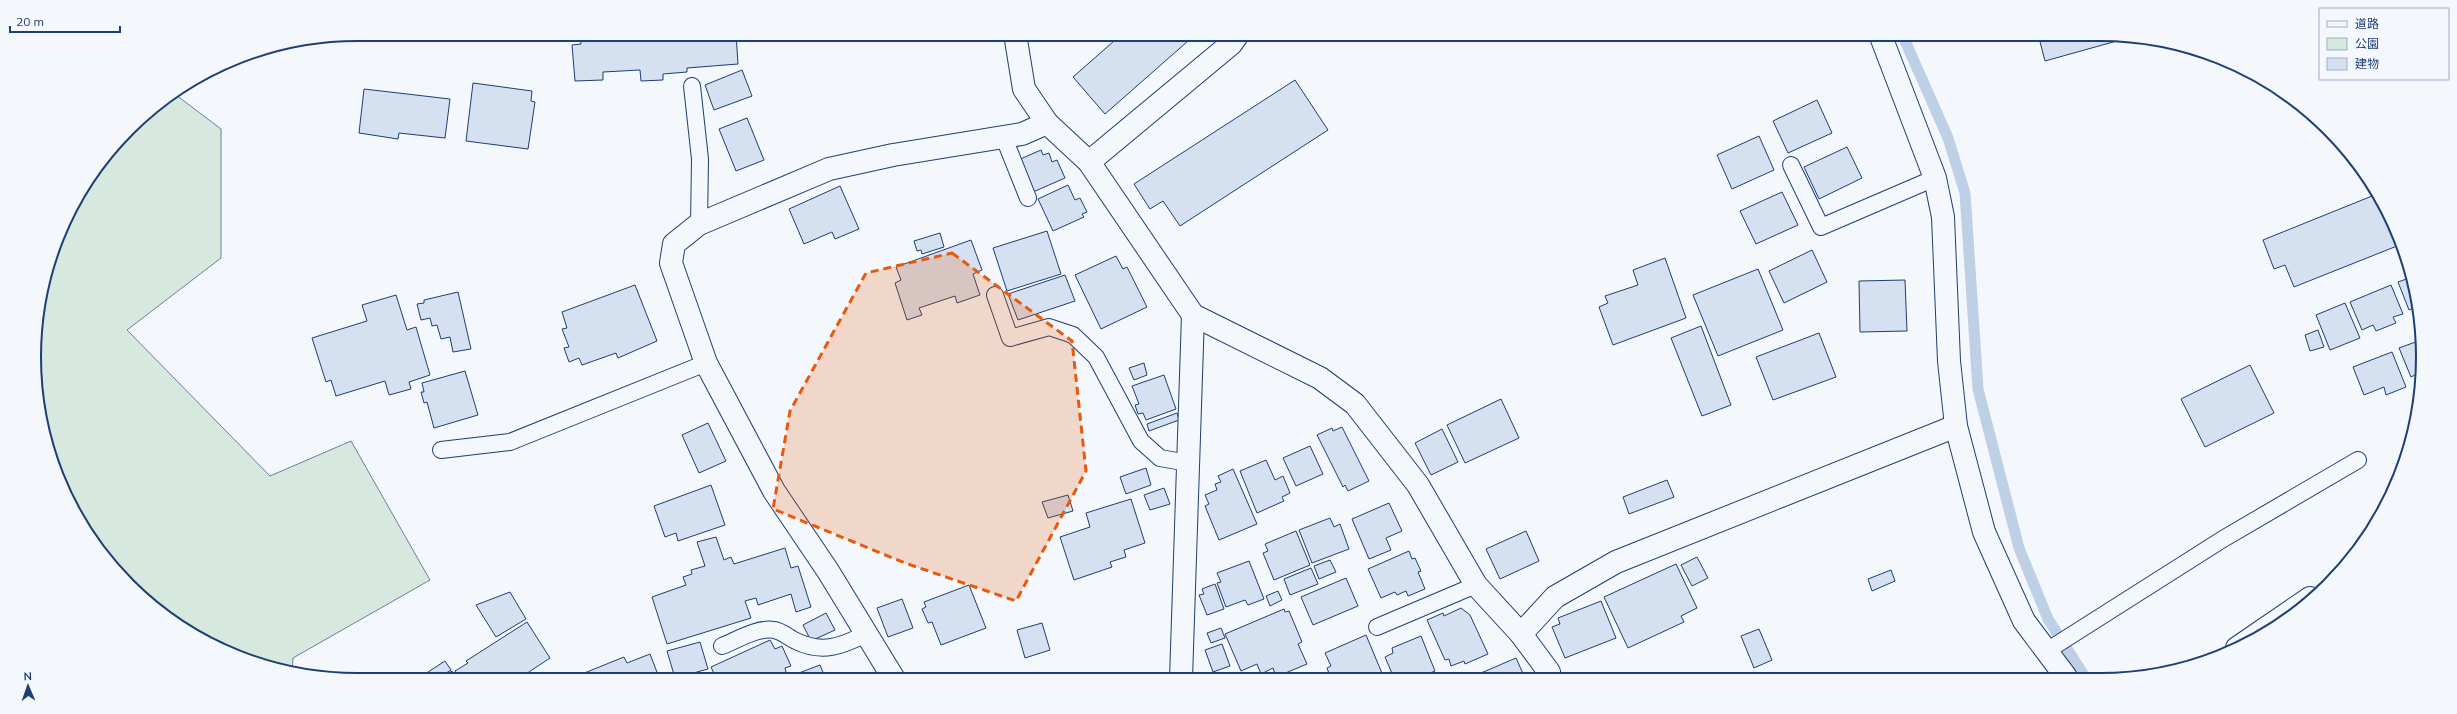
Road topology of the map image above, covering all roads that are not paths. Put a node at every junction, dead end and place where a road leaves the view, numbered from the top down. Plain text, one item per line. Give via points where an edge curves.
1 (1016, 41) edge
2 (1232, 41) edge
3 (1883, 41) edge
4 (692, 86) dead end
5 (1047, 123) junction
6 (1004, 138) junction
7 (1089, 162) junction
8 (1791, 165) dead end
9 (1936, 178) junction
10 (1028, 198) dead end
11 (700, 224) junction
12 (995, 295) dead end
13 (1194, 315) junction
14 (706, 364) junction
15 (1956, 426) junction
16 (441, 450) dead end
17 (2358, 460) dead end
18 (1188, 463) junction
19 (1476, 585) junction
20 (1377, 627) dead end
21 (866, 634) junction
22 (1521, 634) junction
23 (722, 646) dead end
24 (2045, 652) junction
25 (890, 673) edge
26 (1181, 673) edge
27 (1549, 673) edge
28 (2063, 673) edge

1 - 5 main road via 1024,89
2 - 7 main road
3 - 9 main road
4 - 11 lane via 700,159
5 - 6 main road via 1022,134
5 - 7 main road
6 - 10 lane
6 - 11 main road via 893,155 829,169
7 - 13 main road
8 - 9 lane via 1821,227
9 - 15 main road via 1943,216 1949,361
11 - 14 main road via 674,244 671,263
12 - 18 lane via 1010,338 1049,327 1073,335 1096,357 1141,441 1160,458
13 - 18 main road
13 - 19 main road via 1320,378 1355,404 1418,484
14 - 16 lane via 510,442
14 - 21 main road via 774,490
15 - 22 main road via 1616,562 1555,597
15 - 24 main road via 1984,532 2024,622
17 - 24 lane via 2223,539
18 - 26 main road
19 - 20 lane
19 - 22 main road
21 - 23 lane via 844,645 826,649 809,647 776,630 762,630
21 - 25 main road
22 - 27 main road
24 - 28 main road

